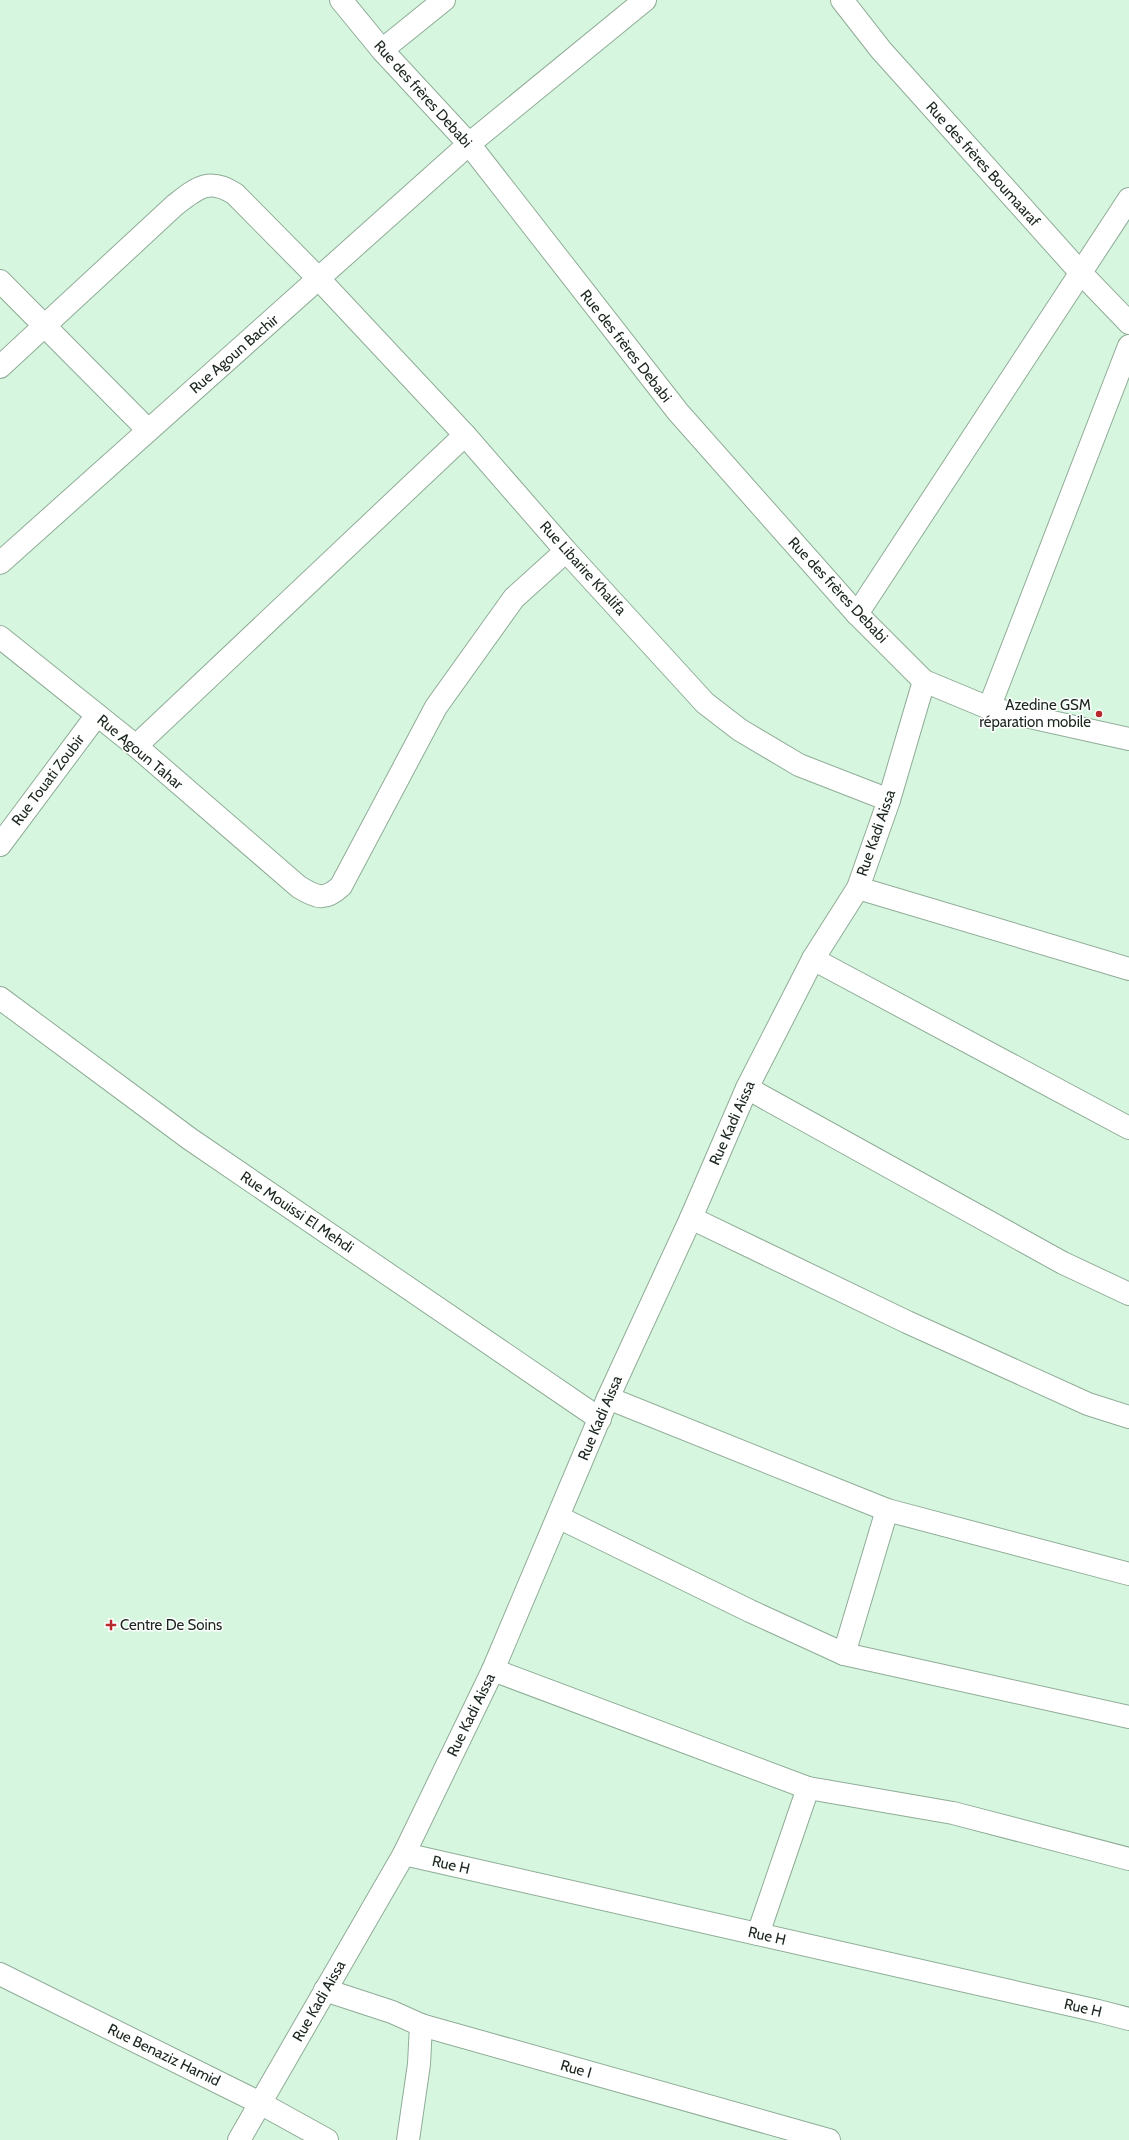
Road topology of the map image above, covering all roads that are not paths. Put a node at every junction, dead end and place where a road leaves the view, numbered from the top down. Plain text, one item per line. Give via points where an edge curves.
1 (341, 0) edge
2 (444, 0) edge
3 (645, 0) edge
4 (842, 0) edge
5 (382, 50) junction
6 (469, 144) junction
7 (1129, 199) edge
8 (1080, 272) junction
9 (319, 279) junction
10 (0, 281) edge
11 (1129, 324) edge
12 (45, 326) junction
13 (1129, 346) edge
14 (0, 367) edge
15 (148, 430) junction
16 (465, 434) junction
17 (566, 551) junction
18 (0, 564) edge
19 (857, 614) junction
20 (0, 637) edge
21 (924, 681) junction
22 (989, 708) junction
23 (97, 715) junction
24 (1129, 739) edge
25 (136, 746) junction
26 (889, 800) junction
27 (0, 845) edge
28 (858, 888) junction
29 (813, 959) junction
30 (1129, 969) edge
31 (0, 998) edge
32 (747, 1088) junction
33 (1129, 1128) edge
34 (691, 1218) junction
35 (1129, 1294) edge
36 (608, 1398) junction
37 (1129, 1417) edge
38 (600, 1419) junction
39 (887, 1510) junction
40 (558, 1517) junction
41 (1129, 1574) edge
42 (844, 1654) junction
43 (493, 1670) junction
44 (1129, 1717) edge
45 (808, 1788) junction
46 (404, 1854) junction
47 (1129, 1859) edge
48 (758, 1934) junction
49 (0, 1974) edge
50 (325, 1990) junction
51 (1129, 2019) edge
52 (421, 2025) junction
53 (260, 2103) junction
54 (239, 2140) edge
55 (327, 2140) edge
56 (408, 2140) edge
57 (829, 2140) edge

1 - 5 street, Rue des frères Debabi
2 - 5 street
3 - 6 street, Rue Agoun Bachir
4 - 8 street, Rue des frères Boumaaraf via 881,50
5 - 6 street, Rue des frères Debabi
6 - 9 street, Rue Agoun Bachir
6 - 19 street, Rue des frères Debabi via 678,412
7 - 8 street
8 - 11 street, Rue des frères Boumaaraf
8 - 19 street
9 - 12 street, Rue Libarire Khalifa via 235,194 224,187 209,185 196,188 175,204
9 - 15 street, Rue Agoun Bachir
9 - 16 street, Rue Libarire Khalifa
10 - 12 street
12 - 14 street, Rue Libarire Khalifa
12 - 15 street
13 - 22 street
15 - 18 street, Rue Agoun Bachir
16 - 17 street, Rue Libarire Khalifa
16 - 25 street
17 - 25 street, Rue Agoun Tahar via 514,598 436,707 341,886 333,893 314,896 299,887
17 - 26 street, Rue Libarire Khalifa via 705,703 740,730 799,765
19 - 21 street, Rue des frères Debabi
20 - 23 street, Rue Agoun Tahar
21 - 22 street
21 - 26 street, Rue Kadi Aissa
22 - 24 street
23 - 25 street, Rue Agoun Tahar
23 - 27 street, Rue Touati Zoubir
26 - 28 street, Rue Kadi Aissa
28 - 29 street, Rue Kadi Aissa
28 - 30 street
29 - 32 street, Rue Kadi Aissa
29 - 33 street
31 - 38 street, Rue Mouissi El Mehdi via 190,1139
32 - 34 street, Rue Kadi Aissa
32 - 35 street via 1063,1263
34 - 36 street, Rue Kadi Aissa
34 - 37 street via 921,1329 1088,1404
36 - 38 street, Rue Kadi Aissa
36 - 39 street
38 - 40 street, Rue Kadi Aissa
39 - 41 street
39 - 42 street
40 - 42 street
40 - 43 street, Rue Kadi Aissa
42 - 44 street
43 - 45 street
43 - 46 street, Rue Kadi Aissa
45 - 47 street via 953,1813
45 - 48 street
46 - 48 street, Rue H
46 - 50 street, Rue Kadi Aissa
48 - 51 street, Rue H
49 - 53 street, Rue Benaziz Hamid
50 - 52 street, Rue I via 392,2012
50 - 53 street, Rue Kadi Aissa
52 - 56 street via 419,2064
52 - 57 street, Rue I
53 - 54 street, Rue Kadi Aissa
53 - 55 street, Rue Benaziz Hamid

